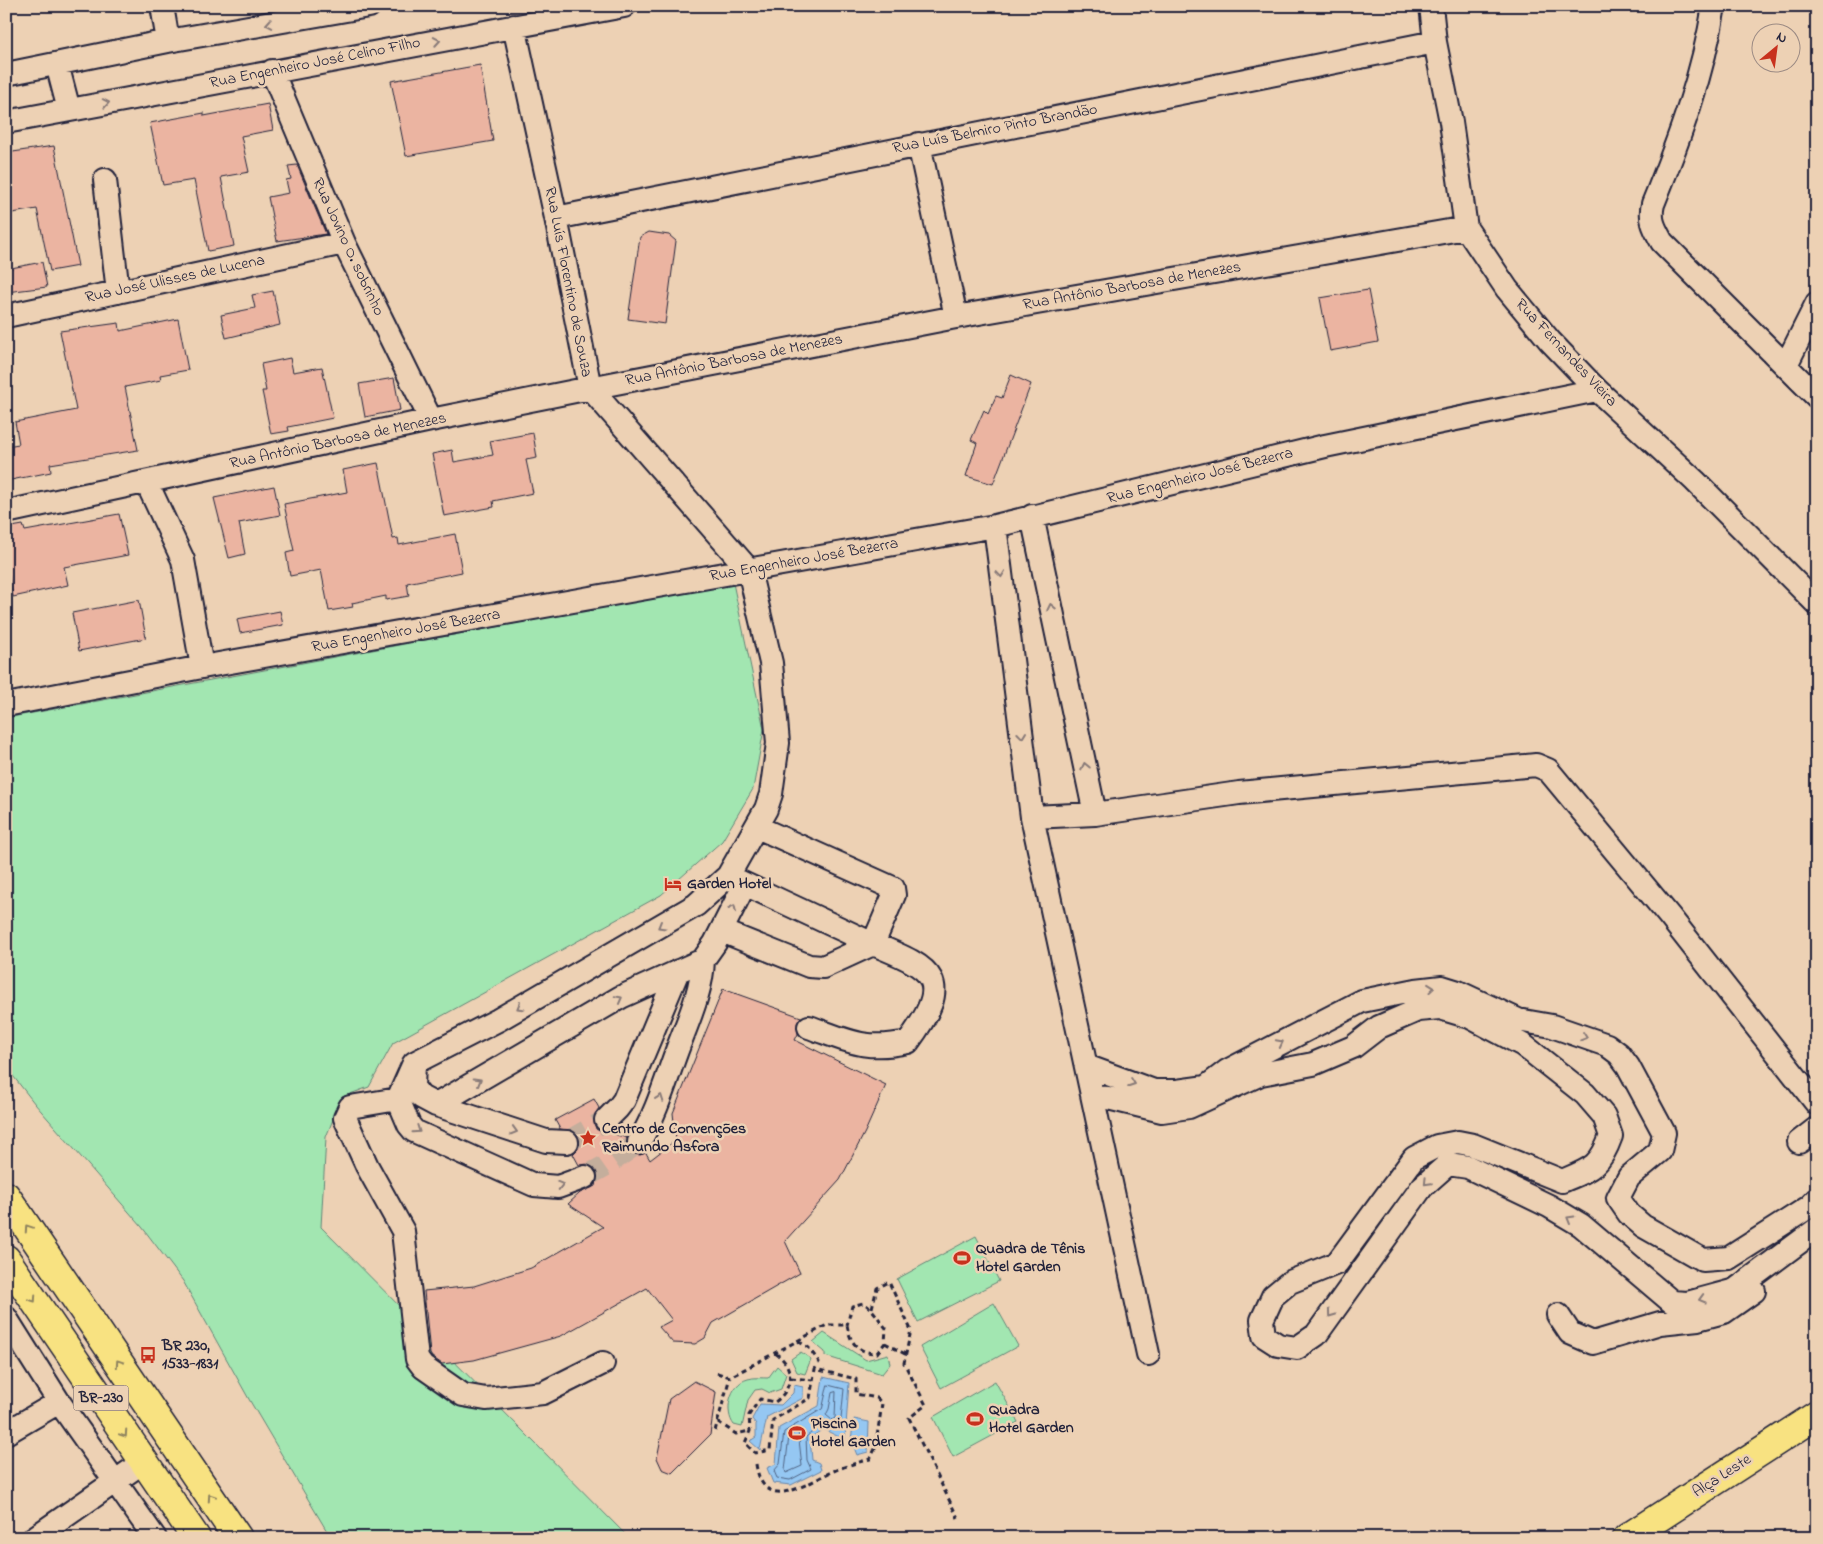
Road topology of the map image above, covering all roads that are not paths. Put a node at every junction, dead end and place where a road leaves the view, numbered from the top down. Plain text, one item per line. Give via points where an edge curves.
1 (162, 6) edge
2 (624, 6) edge
3 (1431, 6) edge
4 (1714, 6) edge
5 (358, 7) edge
6 (514, 26) junction
7 (168, 41) junction
8 (1435, 42) junction
9 (57, 64) junction
10 (272, 71) junction
11 (6, 74) edge
12 (69, 110) junction
13 (6, 122) edge
14 (919, 144) junction
15 (106, 180) dead end
16 (556, 218) junction
17 (1466, 228) junction
18 (344, 243) junction
19 (118, 292) junction
20 (1817, 303) edge
21 (6, 316) edge
22 (956, 317) junction
23 (1786, 365) junction
24 (590, 388) junction
25 (1597, 390) junction
26 (1817, 397) edge
27 (431, 420) junction
28 (147, 483) junction
29 (6, 512) edge
30 (1032, 516) junction
31 (995, 526) junction
32 (749, 570) junction
33 (1817, 604) edge
34 (202, 667) junction
35 (6, 705) edge
36 (1095, 814) junction
37 (1032, 817) junction
38 (757, 826) junction
39 (736, 881) junction
40 (696, 905) junction
41 (713, 944) junction
42 (873, 944) junction
43 (678, 971) junction
44 (809, 1027) dead end
45 (414, 1063) junction
46 (1086, 1066) junction
47 (1093, 1097) junction
48 (398, 1099) junction
49 (1817, 1104) edge
50 (436, 1105) junction
51 (606, 1120) tunnel mouth
52 (1817, 1128) edge
53 (567, 1142) tunnel mouth
54 (639, 1142) tunnel mouth
55 (1799, 1142) dead end
56 (585, 1177) tunnel mouth
57 (6, 1196) edge
58 (1817, 1200) edge
59 (1817, 1229) edge
60 (1817, 1243) edge
61 (6, 1258) edge
62 (1558, 1315) dead end
63 (6, 1318) edge
64 (1148, 1354) dead end
65 (603, 1363) dead end
66 (59, 1402) junction
67 (1817, 1415) edge
68 (6, 1433) edge
69 (143, 1462) junction
70 (116, 1481) junction
71 (34, 1538) edge
72 (155, 1538) edge
73 (196, 1538) edge
74 (238, 1538) edge
75 (1627, 1538) edge

1 - 7 street
2 - 6 street, Rua Engenheiro José Celino Filho
3 - 8 street, Rua Fernandes Vieira
4 - 23 street via 1703,64 1650,214 1662,242
5 -> 7 street
10 -> 6 street, Rua Engenheiro José Celino Filho
6 - 16 street, Rua Luís Florentino de Souza
7 - 9 street
8 - 14 street, Rua Luís Belmiro Pinto Brandão
8 - 17 street, Rua Fernandes Vieira via 1452,122
9 - 11 street
9 - 12 street
12 -> 10 street, Rua Engenheiro José Celino Filho
10 - 18 street, Rua Jovino O. sobrinho
12 - 13 street, Rua Engenheiro José Celino Filho
14 - 16 street, Rua Luís Belmiro Pinto Brandão
14 - 22 street
15 - 19 street
16 - 24 street, Rua Luís Florentino de Souza
17 - 22 street, Rua Antônio Barbosa de Menezes
17 - 25 street, Rua Fernandes Vieira via 1508,290 1550,341
18 - 19 street, Rua José Ulisses de Lucena
18 - 27 street, Rua Jovino O. sobrinho
19 - 21 street, Rua José Ulisses de Lucena
20 - 23 street
22 - 24 street, Rua Antônio Barbosa de Menezes
23 - 26 street
24 - 27 street, Rua Antônio Barbosa de Menezes
24 - 32 street, Rua Luís Florentino de Souza
25 - 30 street, Rua Engenheiro José Bezerra via 1326,446
25 - 33 street, Rua Fernandes Vieira via 1695,481
27 - 28 street, Rua Antônio Barbosa de Menezes
28 - 29 street, Rua Antônio Barbosa de Menezes
28 - 34 street via 184,560
30 - 31 street, Rua Engenheiro José Bezerra
36 -> 30 street
31 - 32 street, Rua Engenheiro José Bezerra
31 -> 37 street
32 - 34 street, Rua Engenheiro José Bezerra
32 - 38 street via 771,664 778,743 771,794
34 - 35 street, Rua Engenheiro José Bezerra
36 - 37 street
36 - 49 street via 1239,793 1536,765 1548,770 1664,909
37 - 46 street
38 - 39 street
38 - 42 street via 893,888 894,895
39 - 40 street
41 -> 39 street
39 - 42 street
40 - 41 street via 707,913 713,924
40 -> 45 street via 498,1020
41 - 42 street via 823,967
41 - 43 street
54 -> 41 street via 651,1122
42 - 44 street via 907,958 925,969 934,981 934,997 922,1023 908,1042 885,1047 860,1045
50 -> 43 street via 621,997
43 - 51 street via 624,1100
45 - 48 street
45 - 50 street via 413,1087 421,1097
46 - 47 street
46 -> 58 street via 1154,1091 1177,1092 1206,1087 1227,1070 1362,1001 1442,987 1518,1020 1552,1026 1608,1045 1619,1054 1664,1133 1660,1151 1629,1177 1618,1198 1643,1226 1686,1252 1703,1260 1729,1258
59 -> 47 street via 1735,1290 1687,1303 1672,1302 1581,1225 1468,1167 1448,1164 1422,1187 1316,1335 1297,1348 1278,1345 1264,1336 1262,1320 1273,1296 1290,1282 1338,1263 1414,1158 1437,1146 1458,1142 1474,1145 1562,1181 1586,1170 1603,1156 1611,1136 1604,1116 1585,1094 1523,1045 1470,1017 1440,1008 1418,1010 1378,1026 1353,1047 1313,1064 1261,1074 1189,1107 1162,1111
47 - 64 street
48 -> 56 street via 414,1131 534,1185 558,1187
48 - 65 street via 350,1106 345,1118 366,1166 403,1231 417,1359 423,1367 463,1395 486,1398 542,1393
50 -> 53 street via 546,1141
52 - 55 street
74 -> 57 main road, BR-230
60 - 62 street via 1724,1312 1660,1324 1593,1343 1570,1333
61 -> 69 main road, BR-230
63 - 66 street
66 - 68 street
66 - 70 street
67 - 75 main road, Alça Leste
69 - 70 street
69 - 73 main road, BR-230
70 - 71 street
70 - 72 street

